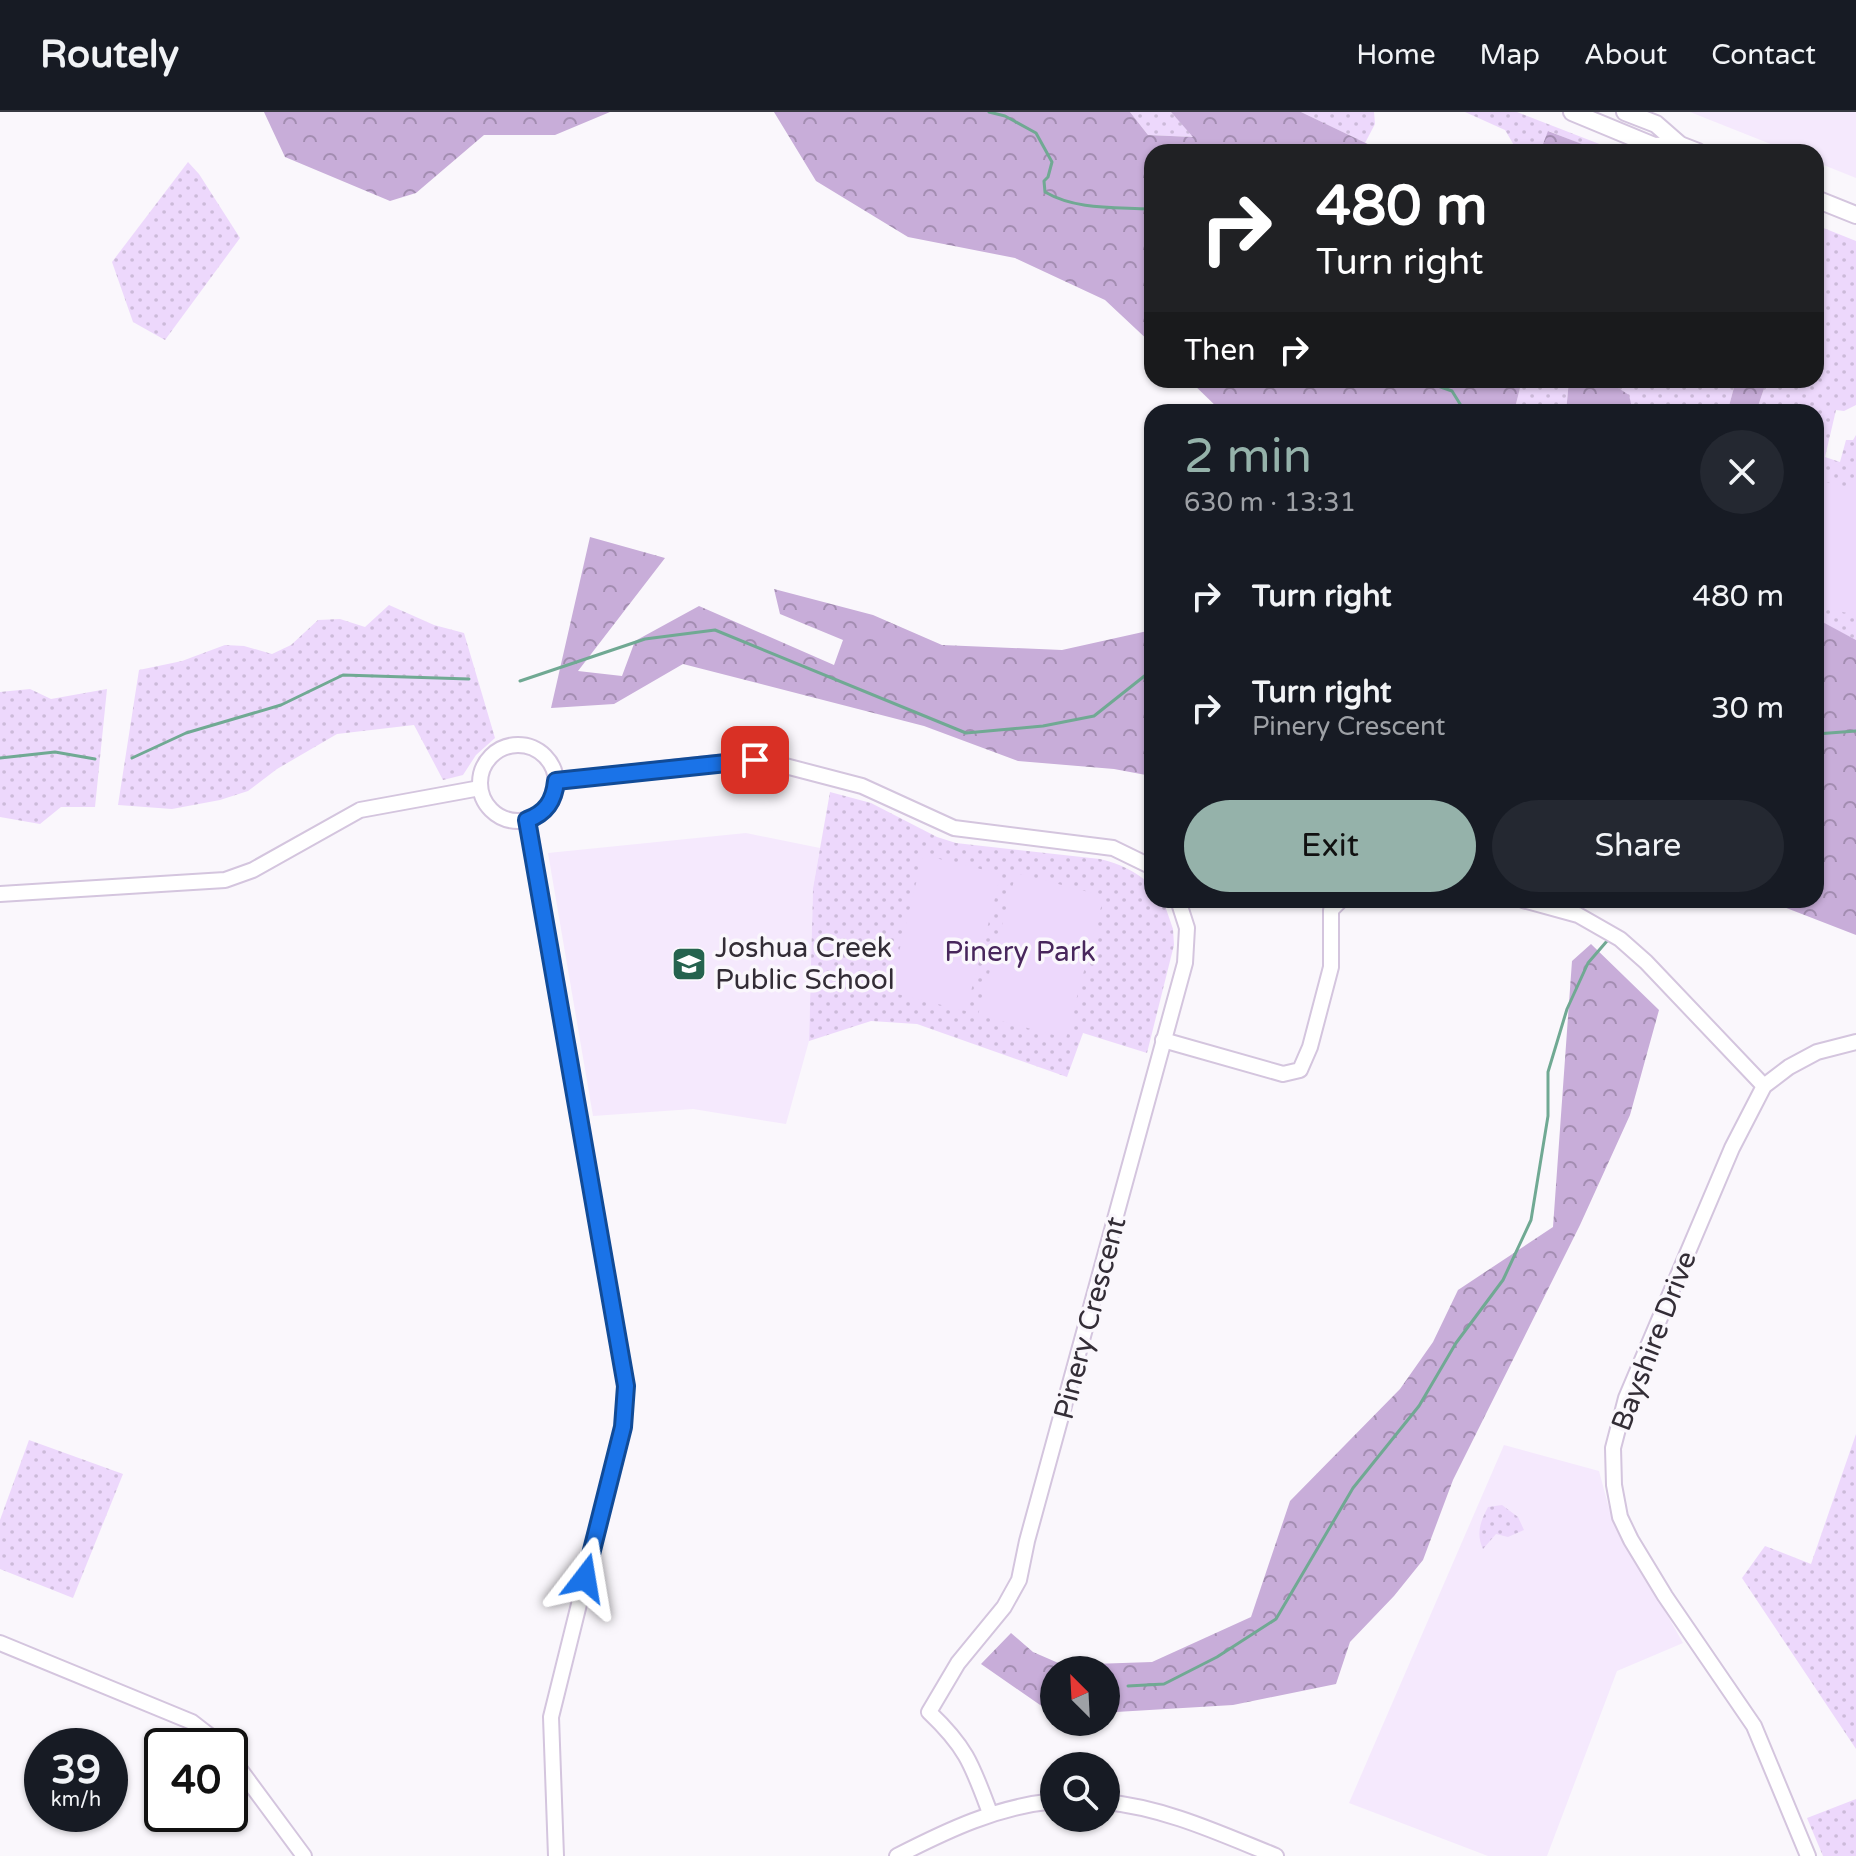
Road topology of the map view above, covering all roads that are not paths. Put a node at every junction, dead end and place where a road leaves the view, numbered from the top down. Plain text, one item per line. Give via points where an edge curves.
1 (1572, 112) edge
2 (1625, 112) edge
3 (1649, 144) edge
4 (1679, 144) edge
5 (1824, 202) edge
6 (1856, 215) edge
7 (556, 781) junction
8 (480, 788) junction
9 (527, 820) junction
10 (1144, 863) edge
11 (0, 894) edge
12 (1181, 908) edge
13 (1332, 908) edge
14 (1552, 908) edge
15 (1163, 1040) junction
16 (1856, 1042) edge
17 (1764, 1086) junction
18 (0, 1643) edge
19 (200, 1728) edge
20 (248, 1780) edge
21 (1120, 1803) edge
22 (1040, 1804) edge
23 (990, 1813) junction
24 (304, 1856) edge
25 (556, 1856) edge
26 (897, 1856) edge
27 (1276, 1856) edge
28 (1808, 1856) edge

1 - 3 main road
2 - 4 main road via 1656,124
5 - 6 main road
7 - 8 street via 541,753 510,746 490,757
7 - 9 street via 545,810
7 - 10 street via 743,760 770,762 862,786 954,828 1113,848
8 - 9 street via 491,811 502,818
8 - 11 street via 365,809 225,880
9 - 25 street via 626,1386 623,1427 551,1717
12 - 15 street, Pinery Crescent via 1188,944
13 - 15 street via 1331,967 1300,1070 1283,1074
14 - 17 street via 1578,915 1620,939
15 - 23 street, Pinery Crescent via 1019,1580 929,1712 965,1751
16 - 17 street, Bayshire Drive via 1808,1056
17 - 28 street, Bayshire Drive via 1732,1148 1626,1398 1613,1448 1614,1485 1631,1540 1754,1726
18 - 19 street
20 - 24 street
21 - 27 street via 1174,1816
22 - 23 street
23 - 26 street

